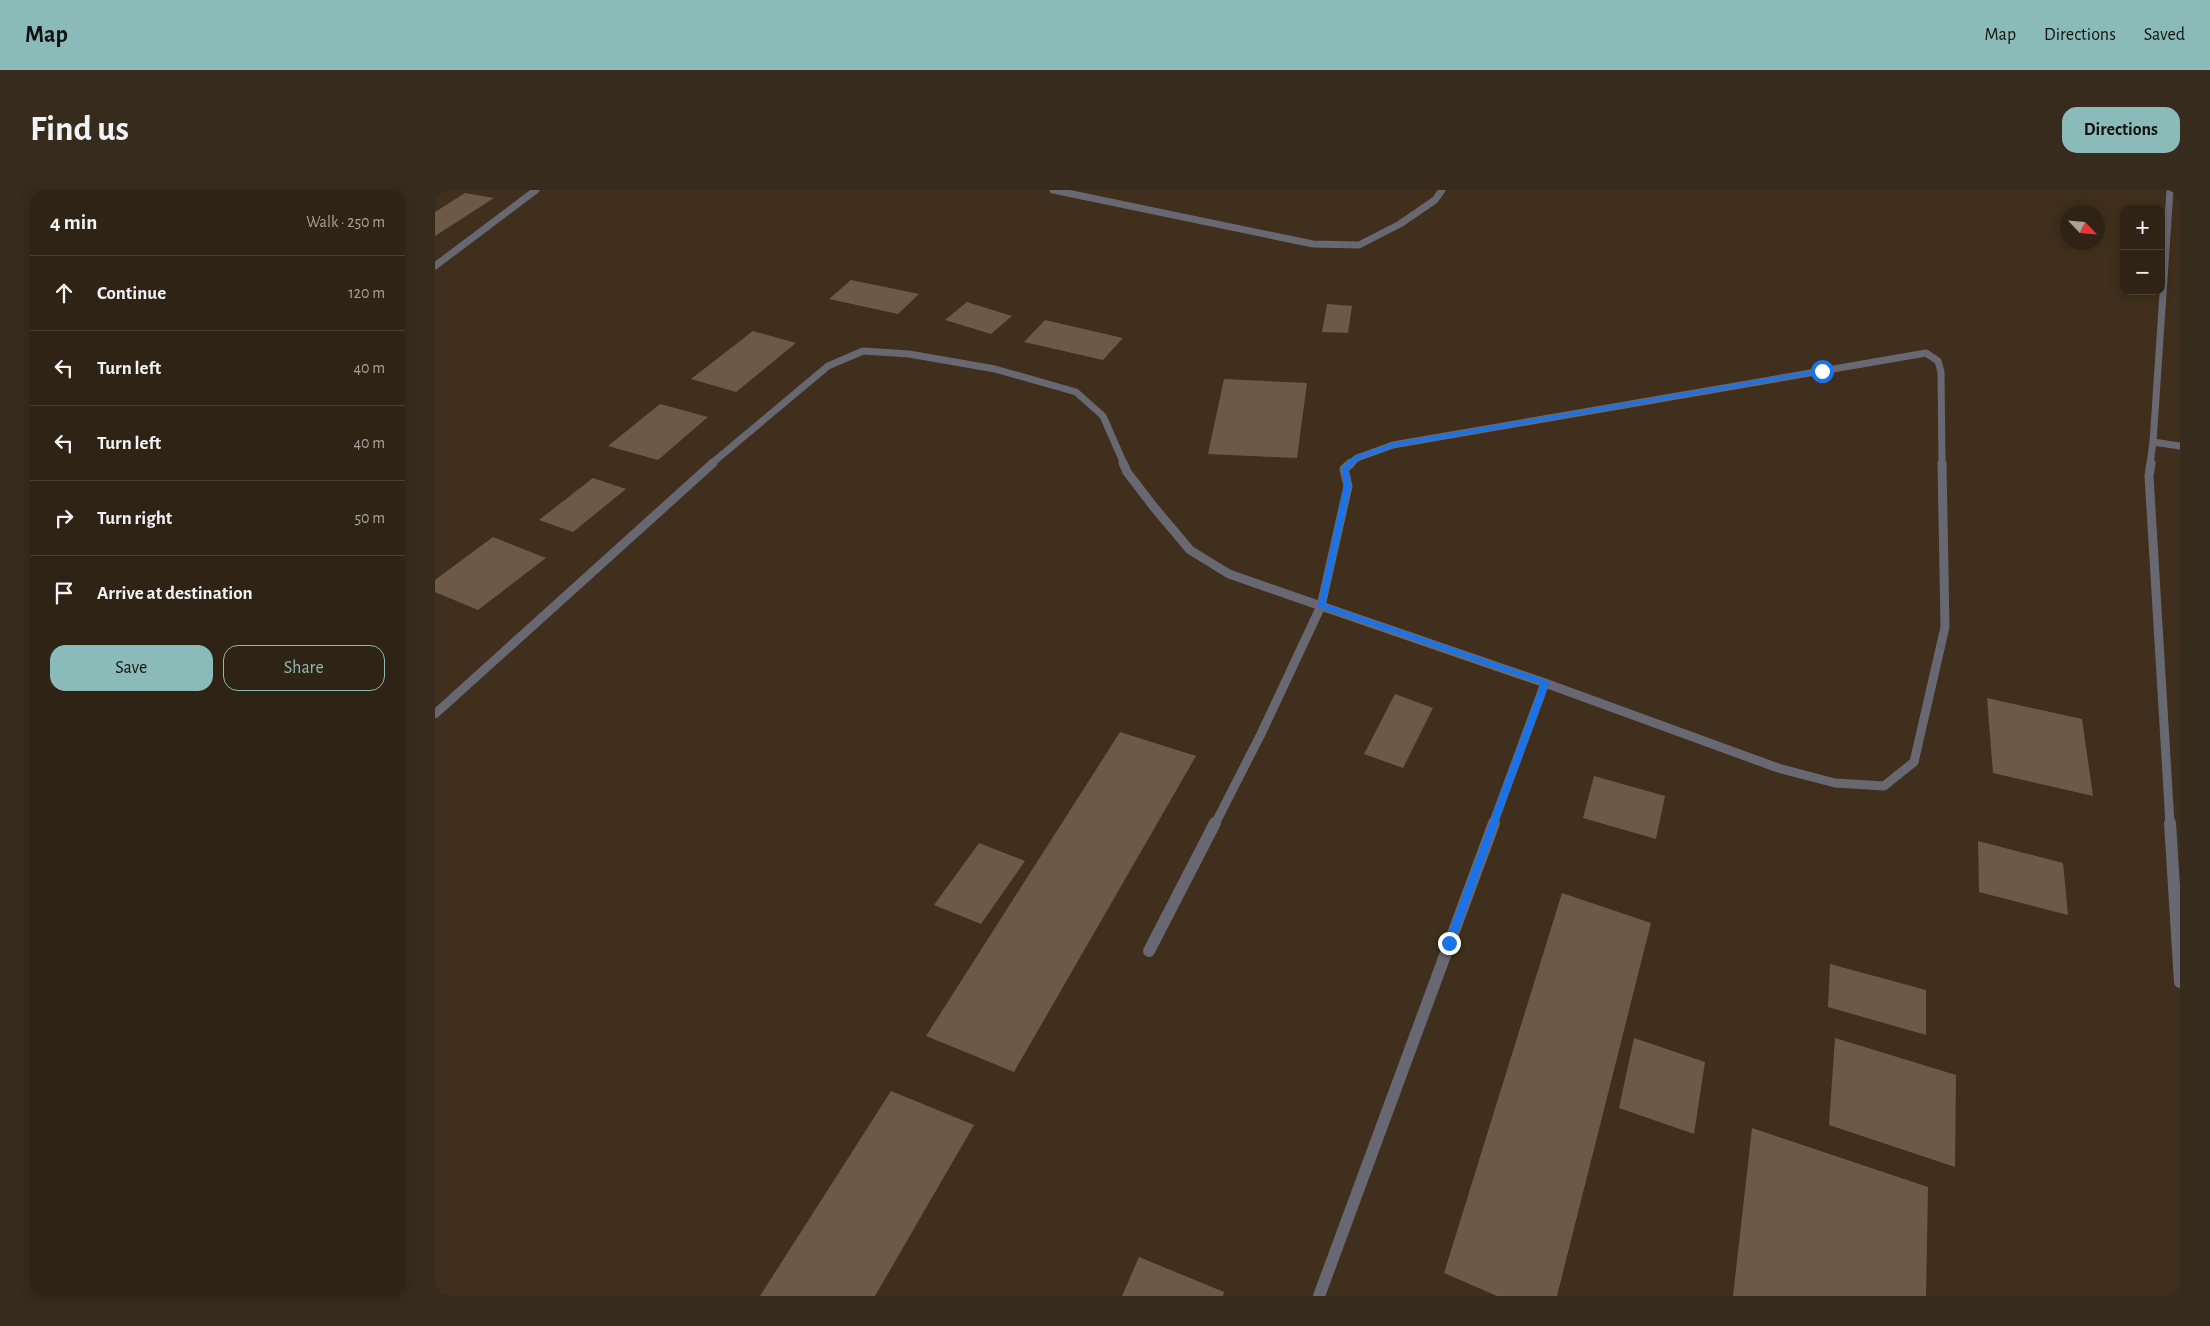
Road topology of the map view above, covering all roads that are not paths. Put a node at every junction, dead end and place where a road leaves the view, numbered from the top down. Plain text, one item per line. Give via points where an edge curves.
1 (536, 190) edge
2 (1053, 190) edge
3 (1442, 190) edge
4 (2169, 190) edge
5 (435, 266) edge
6 (2153, 442) junction
7 (2180, 446) edge
8 (1321, 606) junction
9 (1545, 683) junction
10 (435, 714) edge
11 (1149, 951) dead end
12 (2180, 982) edge
13 (1319, 1296) edge

1 - 5 street
2 - 3 street via 1313,244 1359,245 1400,224 1435,200
4 - 6 street
6 - 7 street
6 - 12 street via 2149,476
8 - 9 street
8 - 9 street via 1348,486 1344,469 1357,458 1393,445 1926,353 1938,361 1941,372 1945,627 1914,762 1884,786 1835,783 1778,768
8 - 10 street via 1229,574 1190,550 1127,472 1103,416 1077,392 995,369 909,354 863,351 828,366 727,450
8 - 11 street via 1261,734
9 - 13 street

